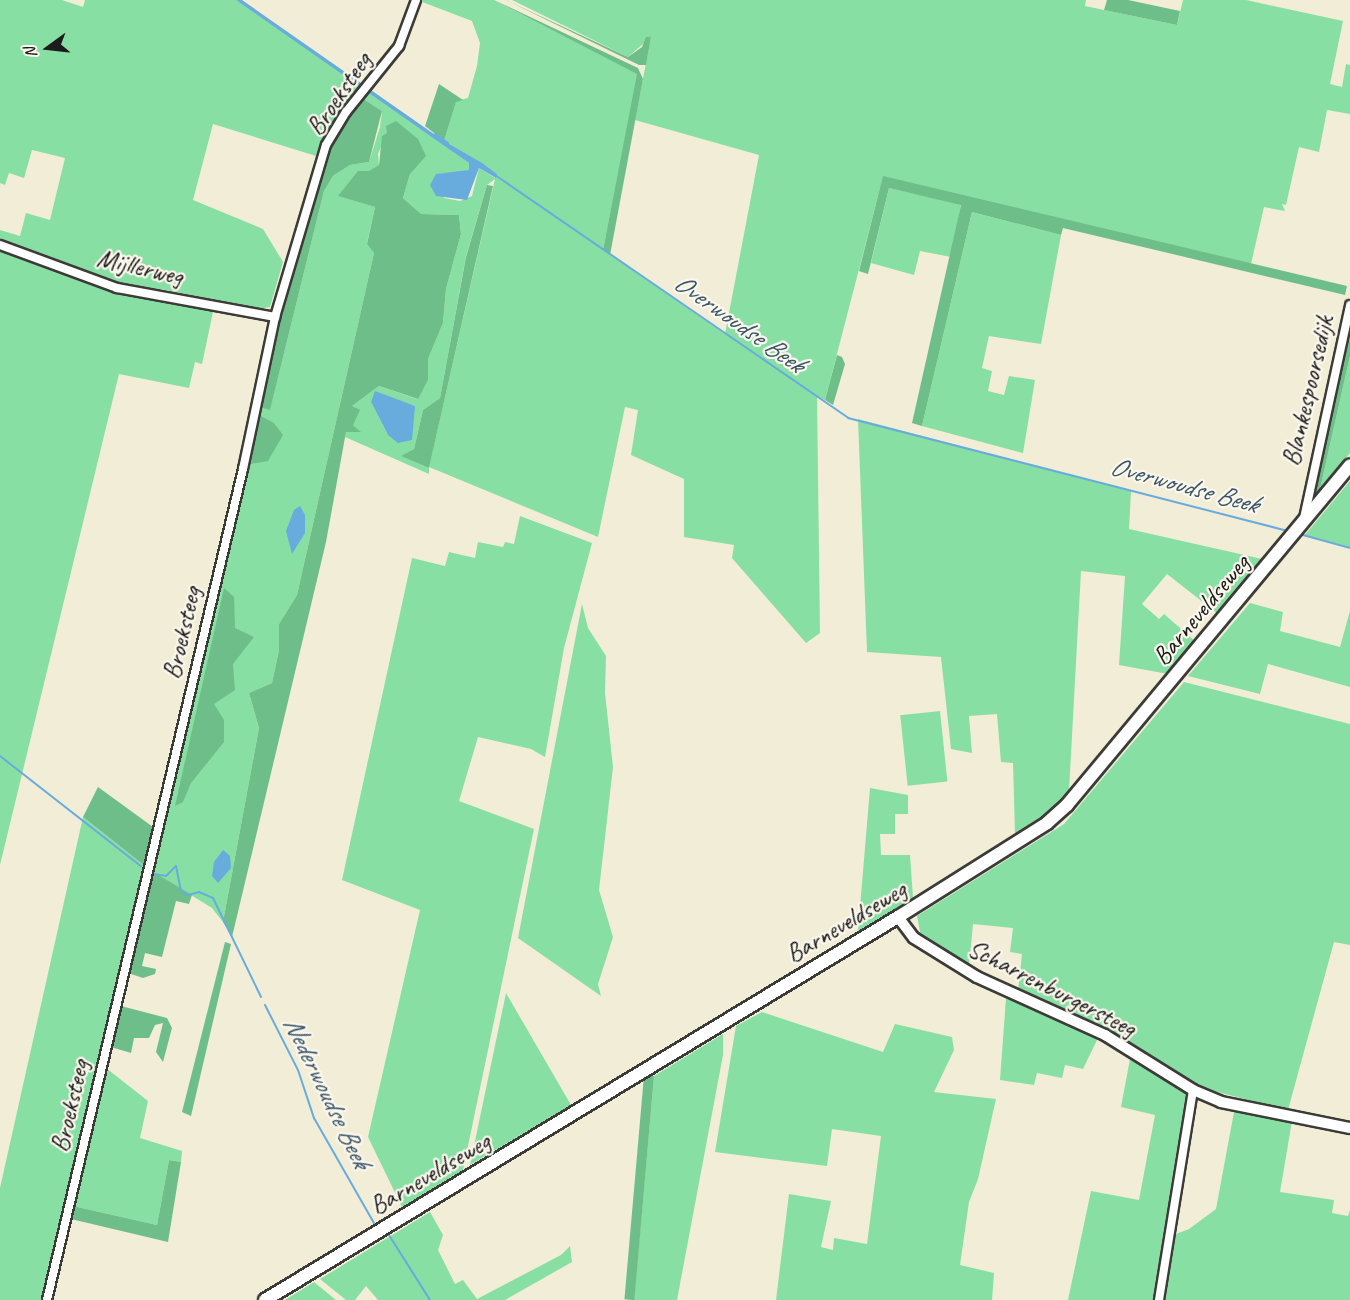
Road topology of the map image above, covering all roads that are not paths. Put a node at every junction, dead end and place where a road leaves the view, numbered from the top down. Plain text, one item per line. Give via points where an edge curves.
1 (416, 0) edge
2 (0, 245) edge
3 (1350, 305) edge
4 (275, 316) junction
5 (1350, 465) edge
6 (1303, 523) junction
7 (898, 917) junction
8 (1192, 1089) junction
9 (1350, 1128) edge
10 (46, 1300) edge
11 (265, 1300) edge
12 (1159, 1300) edge

1 - 4 street, Broeksteeg via 403,40 326,145
2 - 4 street, Mijllerweg via 117,288
3 - 6 street, Blankespoorsedijk
4 - 10 street, Broeksteeg via 243,469
5 - 6 main road, Barneveldseweg
6 - 7 main road, Barneveldseweg via 1067,805 1024,840
7 - 8 street, Scharrenburgersteeg via 914,938 977,977 1097,1031
7 - 11 main road, Barneveldseweg
8 - 9 street, Scharrenburgersteeg via 1221,1102
8 - 12 street

